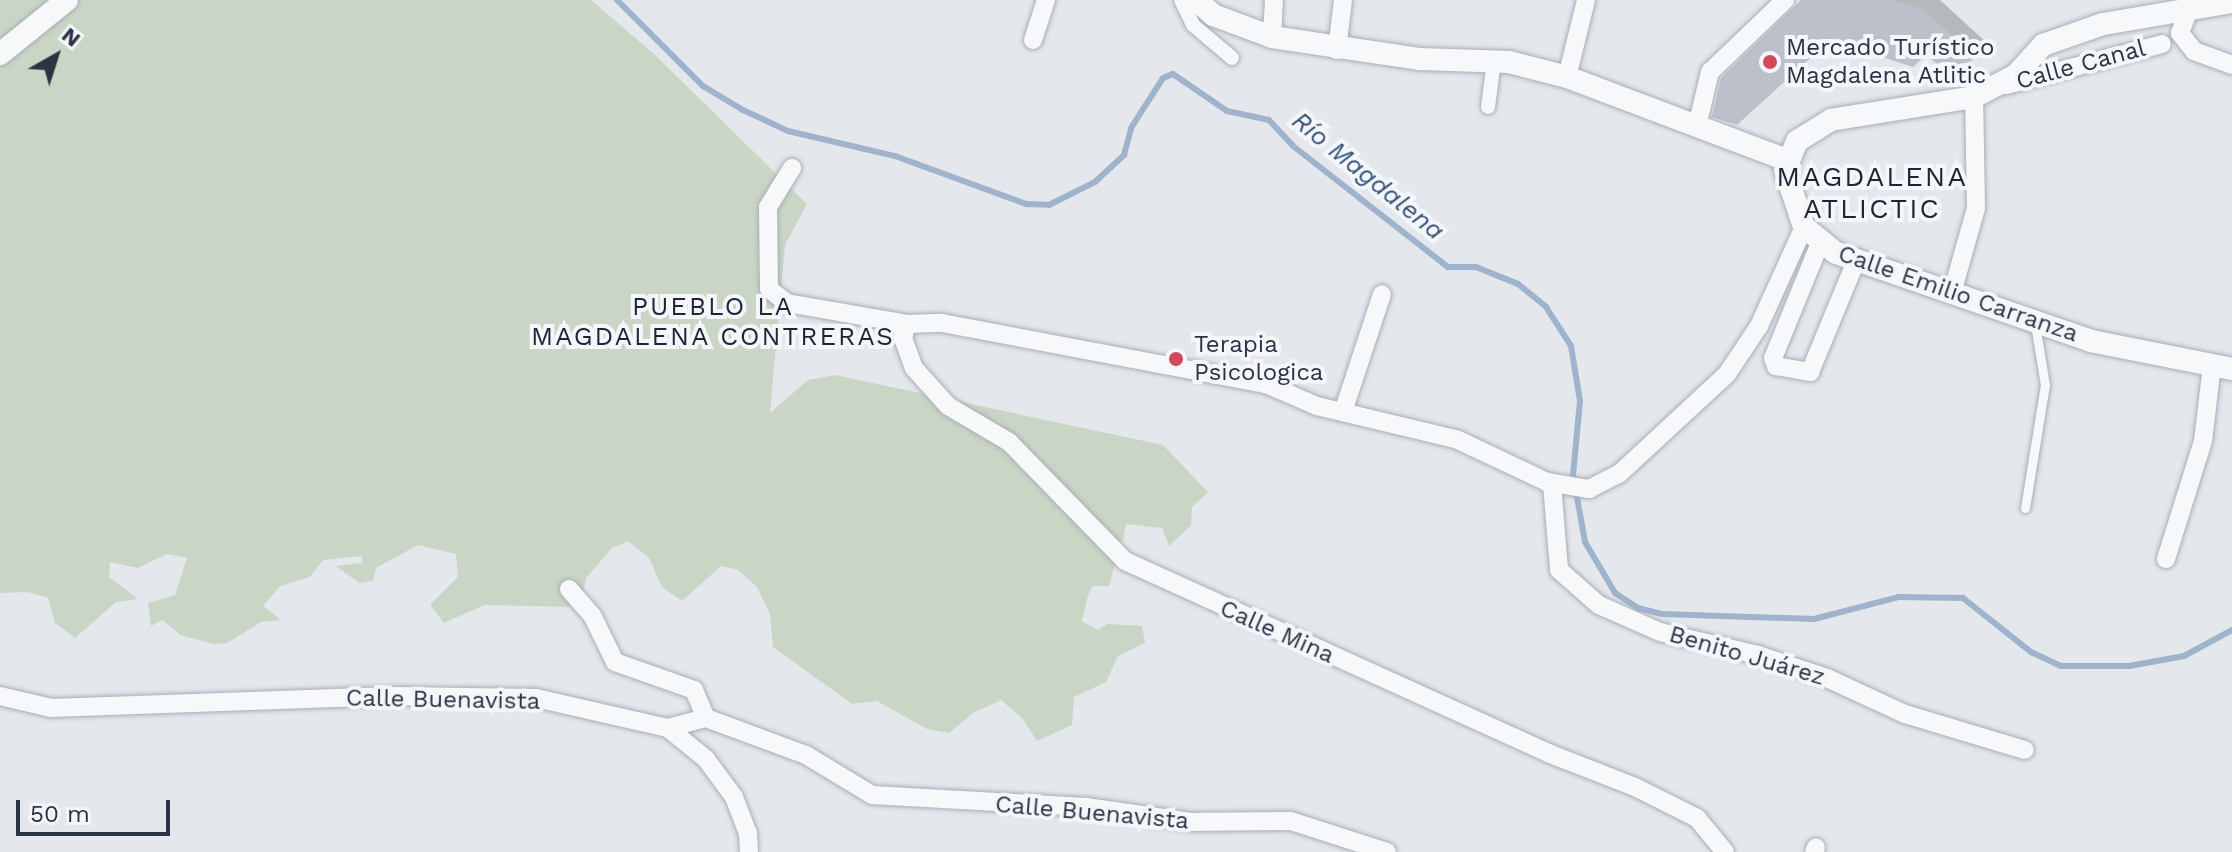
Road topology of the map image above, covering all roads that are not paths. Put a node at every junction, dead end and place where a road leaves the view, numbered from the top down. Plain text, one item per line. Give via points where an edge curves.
1 (67, 0) edge
2 (1046, 0) edge
3 (1181, 0) edge
4 (1196, 0) edge
5 (1274, 0) edge
6 (1343, 0) edge
7 (1586, 0) edge
8 (1785, 0) edge
9 (2232, 2) edge
10 (2190, 7) junction
11 (1272, 37) junction
12 (1033, 40) dead end
13 (2162, 44) dead end
14 (1337, 50) junction
15 (0, 54) edge
16 (1232, 58) dead end
17 (1494, 61) junction
18 (2232, 65) edge
19 (1567, 77) junction
20 (1999, 86) junction
21 (1974, 97) junction
22 (1488, 107) dead end
23 (1697, 126) junction
24 (1787, 160) junction
25 (792, 168) dead end
26 (1812, 235) junction
27 (1856, 261) junction
28 (1952, 293) junction
29 (1382, 294) dead end
30 (907, 324) junction
31 (2035, 324) junction
32 (2222, 367) edge
33 (1343, 412) junction
34 (1555, 485) junction
35 (2025, 508) dead end
36 (2166, 559) dead end
37 (569, 589) dead end
38 (0, 696) edge
39 (706, 718) junction
40 (668, 728) junction
41 (2025, 750) dead end
42 (749, 852) edge
43 (1387, 852) edge
44 (1725, 852) edge

1 - 15 street
2 - 12 street
3 - 16 street via 1193,25
4 - 11 street via 1213,15
5 - 11 street
6 - 14 street
7 - 19 street
8 - 23 street via 1710,72
9 - 10 street
10 - 18 street via 2180,33 2194,51
10 - 20 street via 2103,24 2043,45
11 - 14 street
13 - 20 street, Calle Canal
14 - 17 street
17 - 19 street
17 - 22 street
19 - 23 street
20 - 21 street
21 - 24 street via 1831,120 1807,132
21 - 28 street via 1976,208
23 - 24 street
24 - 26 street via 1785,178
25 - 30 street via 768,207 769,289 787,303
26 - 27 street, Calle Emilio Carranza
26 - 27 street via 1773,358 1776,366 1810,372
26 - 34 street via 1727,374 1619,474 1589,489
27 - 28 street, Calle Emilio Carranza
28 - 31 street, Calle Emilio Carranza
29 - 33 street
30 - 33 street via 942,323 1266,384
30 - 44 street, Calle Mina via 903,338 914,368 948,406 1009,442 1125,561 1635,787 1697,818
31 - 32 street, Calle Emilio Carranza via 2153,356
31 - 35 lane via 2045,385
32 - 36 street
33 - 34 street via 1456,439
34 - 41 street, Benito Juárez via 1559,570 1599,605 1660,632 1827,678 1905,714
37 - 39 street via 592,615 615,662 694,690
38 - 40 street, Calle Buenavista via 51,708 393,696 536,698
39 - 40 street, Calle Buenavista
39 - 43 street, Calle Buenavista via 806,755 872,795 1086,807 1191,822 1291,821
40 - 42 street via 706,759 734,797 748,833

